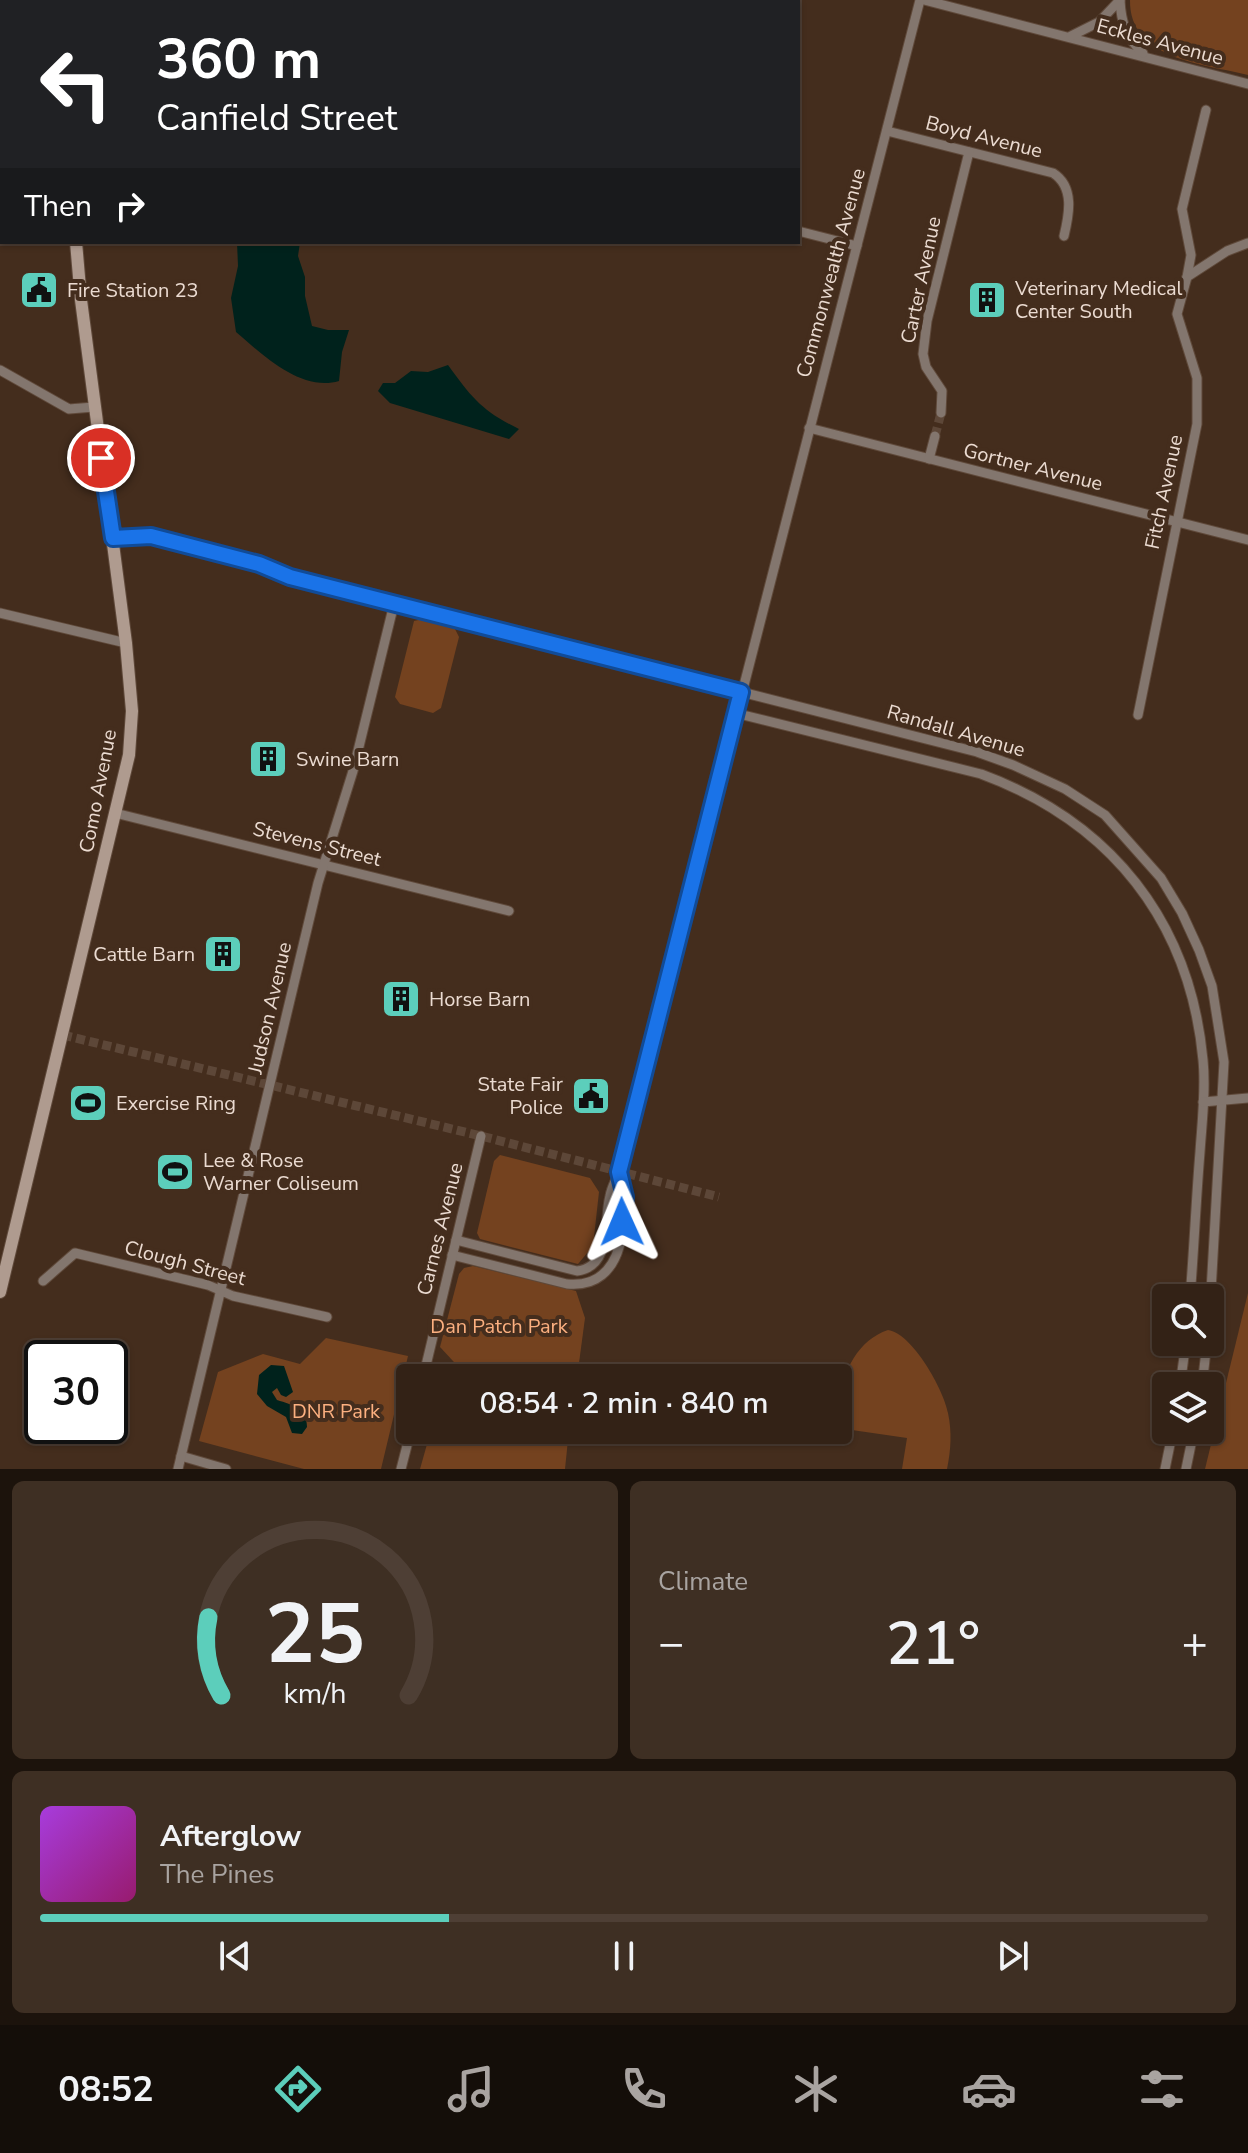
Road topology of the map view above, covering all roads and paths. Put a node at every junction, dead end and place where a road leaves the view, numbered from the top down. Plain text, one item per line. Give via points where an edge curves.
1 (922, 0) edge
2 (1120, 0) edge
3 (1071, 36) junction
4 (1148, 57) junction
5 (1248, 84) edge
6 (1206, 110) dead end
7 (887, 131) junction
8 (969, 152) junction
9 (800, 232) edge
10 (1064, 236) dead end
11 (1248, 243) edge
12 (76, 244) edge
13 (857, 246) junction
14 (1187, 277) junction
15 (0, 370) edge
16 (94, 407) junction
17 (941, 413) tunnel mouth
18 (809, 428) junction
19 (935, 436) tunnel mouth
20 (929, 459) junction
21 (1175, 522) junction
22 (113, 538) junction
23 (1248, 540) edge
24 (394, 604) junction
25 (0, 613) edge
26 (126, 643) junction
27 (741, 692) junction
28 (735, 713) junction
29 (1138, 715) dead end
30 (1082, 800) junction
31 (115, 813) junction
32 (1070, 818) junction
33 (324, 864) junction
34 (509, 911) dead end
35 (1248, 1098) edge
36 (1224, 1101) junction
37 (1203, 1102) junction
38 (481, 1136) dead end
39 (619, 1172) junction
40 (456, 1240) junction
41 (452, 1255) junction
42 (43, 1281) dead end
43 (1191, 1284) edge
44 (1212, 1284) edge
45 (222, 1291) junction
46 (0, 1292) edge
47 (327, 1317) dead end
48 (426, 1364) edge
49 (407, 1444) edge
50 (1170, 1444) edge
51 (1191, 1444) edge
52 (181, 1456) junction
53 (178, 1469) edge
54 (226, 1469) edge
55 (401, 1469) edge
56 (1165, 1469) edge
57 (1186, 1469) edge

1 - 3 street, Eckles Avenue
1 - 7 street, Commonwealth Avenue
2 - 3 street via 1099,22
2 - 4 street via 1121,22
3 - 4 street, Eckles Avenue
4 - 5 street, Eckles Avenue
6 - 14 street, Fitch Avenue via 1182,209 1191,255
7 - 8 street, Boyd Avenue
7 - 13 street, Commonwealth Avenue
8 - 10 street, Boyd Avenue via 1060,177 1070,212
8 - 17 street, Carter Avenue via 923,354 942,391
9 - 13 street
11 - 14 street
12 - 16 main road, Como Avenue
13 - 18 street, Commonwealth Avenue
14 - 21 street, Fitch Avenue via 1177,314 1197,378 1199,409
15 - 16 street via 69,409
16 - 22 main road, Como Avenue
18 - 20 street, Gortner Avenue
18 - 27 street, Commonwealth Avenue
19 - 20 street
20 - 21 street, Gortner Avenue
21 - 23 street, Gortner Avenue
21 - 29 street, Fitch Avenue
22 - 24 street, Randall Avenue via 151,536
22 - 26 main road, Como Avenue
24 - 27 street, Randall Avenue
24 - 33 street, Judson Avenue
25 - 26 street
26 - 31 main road, Como Avenue via 131,735
27 - 28 street, Commonwealth Avenue
27 - 30 street, Randall Avenue via 977,752
28 - 32 street, Randall Avenue via 981,774
28 - 39 street, Commonwealth Avenue
30 - 32 street
30 - 36 street, Randall Avenue via 1105,815 1140,853 1188,925 1212,986 1224,1062
31 - 33 street, Stevens Street
31 - 46 main road, Como Avenue
32 - 37 street, Randall Avenue via 1121,863 1179,956 1199,1027
33 - 34 street, Stevens Street
33 - 45 street, Judson Avenue
35 - 36 street
36 - 37 street
36 - 44 street, Randall Avenue
37 - 43 street, Randall Avenue
38 - 40 street, Carnes Avenue
39 - 40 street, Commonwealth Avenue via 602,1251 584,1271
39 - 41 street via 625,1197 619,1247 603,1276 586,1284 567,1284
40 - 41 street, Carnes Avenue
41 - 48 street, Carnes Avenue
42 - 45 street, Clough Street via 75,1253
45 - 47 street, Clough Street
45 - 52 street, Judson Avenue
49 - 55 street
50 - 56 street
51 - 57 street
52 - 53 street, Judson Avenue
52 - 54 street

